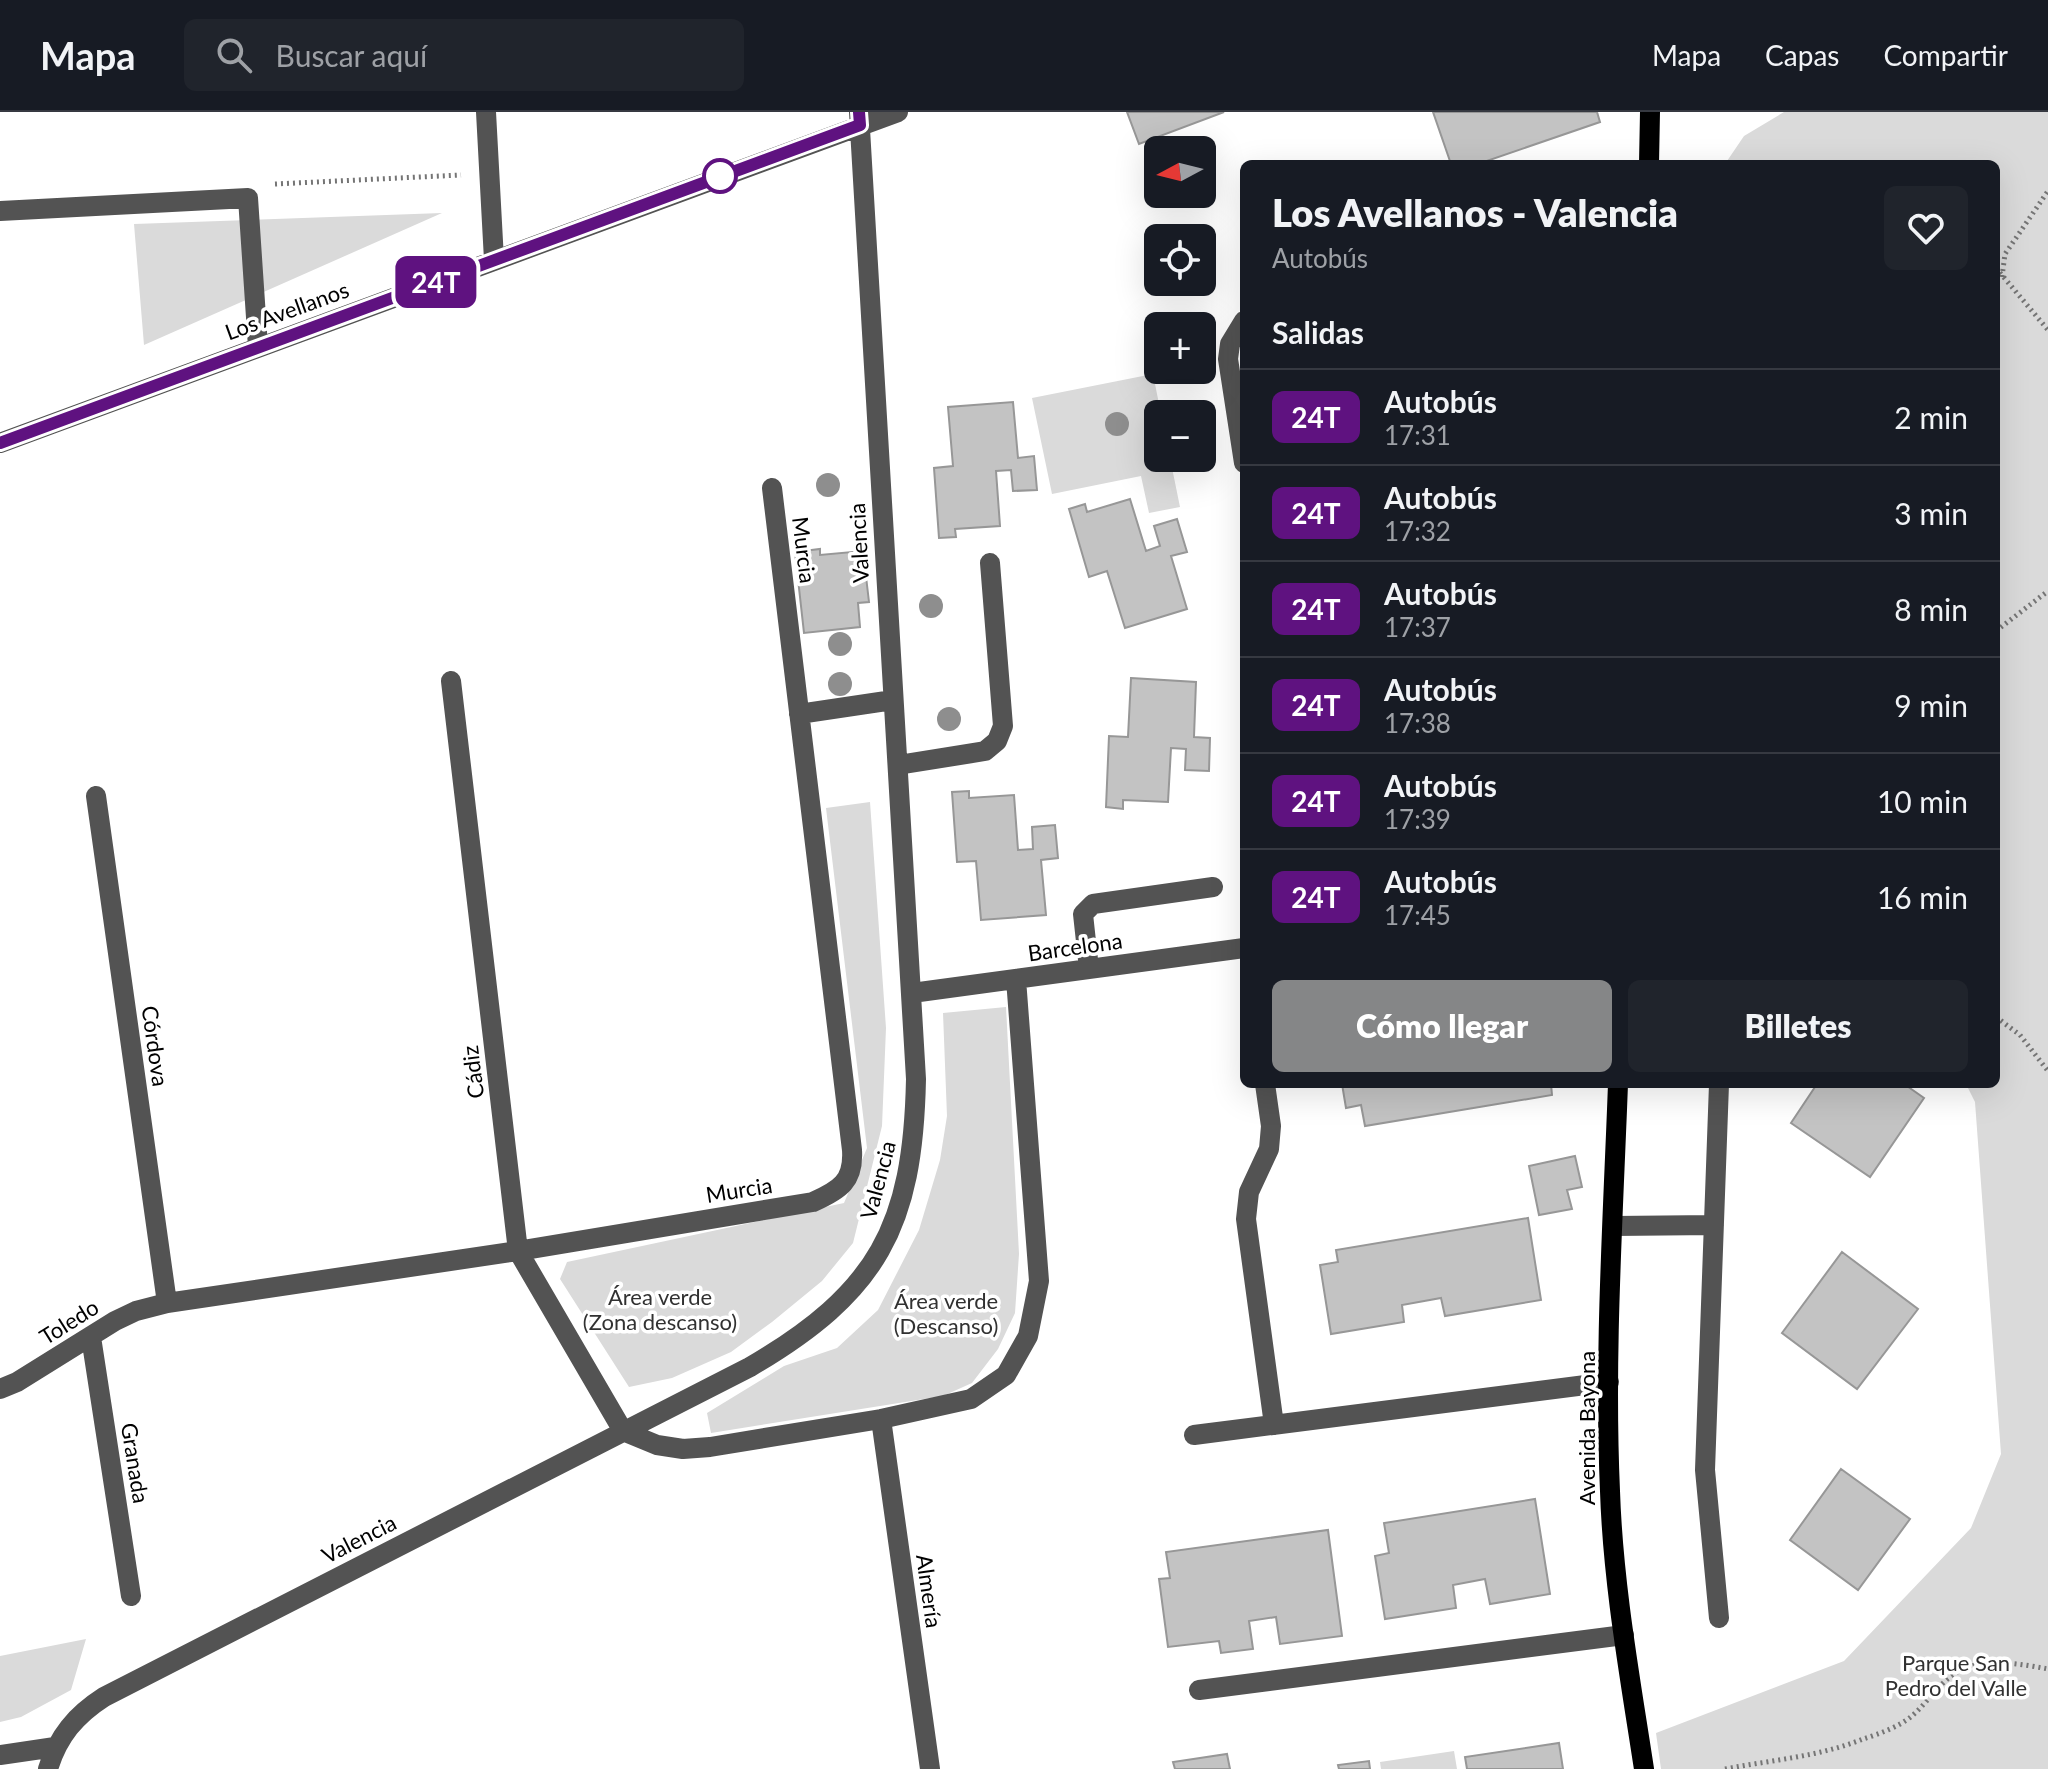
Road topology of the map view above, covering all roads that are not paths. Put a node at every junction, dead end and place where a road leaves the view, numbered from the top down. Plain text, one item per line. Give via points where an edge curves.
1 (486, 112) edge
2 (898, 112) edge
3 (1650, 112) edge
4 (860, 118) edge
5 (1649, 160) edge
6 (0, 211) edge
7 (494, 260) junction
8 (1240, 328) edge
9 (258, 347) junction
10 (1240, 437) edge
11 (0, 443) edge
12 (772, 488) dead end
13 (990, 563) dead end
14 (451, 681) dead end
15 (893, 700) junction
16 (799, 714) junction
17 (898, 765) junction
18 (96, 796) dead end
19 (1213, 887) dead end
20 (1240, 949) edge
21 (1089, 969) junction
22 (1016, 979) junction
23 (912, 993) junction
24 (1266, 1088) edge
25 (1618, 1088) edge
26 (1719, 1088) edge
27 (1714, 1225) junction
28 (1614, 1226) junction
29 (518, 1251) junction
30 (167, 1303) junction
31 (91, 1337) junction
32 (1609, 1382) junction
33 (0, 1389) edge
34 (881, 1419) junction
35 (1274, 1425) junction
36 (623, 1431) junction
37 (1194, 1435) dead end
38 (131, 1596) dead end
39 (1719, 1618) dead end
40 (1624, 1635) junction
41 (1199, 1690) dead end
42 (55, 1747) junction
43 (0, 1755) edge
44 (48, 1769) edge
45 (930, 1769) edge
46 (1644, 1769) edge

1 - 7 street
2 - 4 street, Los Avellanos
3 - 5 main road
4 - 7 street, Los Avellanos
4 - 15 street, Valencia
6 - 9 street via 248,198
7 - 9 street, Los Avellanos
8 - 10 street via 1228,359
9 - 11 street, Los Avellanos
12 - 16 street, Murcia
13 - 17 street via 1003,726 997,741 985,751
14 - 29 street, Cádiz
15 - 16 street
15 - 17 street, Valencia
16 - 29 street, Murcia via 853,1168 835,1192 813,1202
17 - 23 street, Valencia
18 - 30 street, Córdova
19 - 21 street via 1093,904 1083,914
20 - 21 street, Barcelona
21 - 22 street, Barcelona
22 - 23 street, Barcelona
22 - 34 street via 1039,1281 1028,1336 1006,1375 971,1399
23 - 36 street, Valencia via 916,1092 908,1176 898,1214 858,1284 783,1347
24 - 35 street via 1269,1149 1249,1192 1246,1219
25 - 28 main road, Avenida Bayona
26 - 27 street
27 - 28 street
27 - 39 street via 1705,1470
28 - 32 main road, Avenida Bayona
29 - 30 street, Murcia
29 - 36 street, Cádiz
30 - 31 street, Toledo via 136,1311
31 - 33 street, Toledo
31 - 38 street, Granada
32 - 35 street
32 - 40 main road, Avenida Bayona via 1610,1493
34 - 36 street via 683,1449
34 - 45 street, Almería
35 - 37 street
36 - 42 street, Valencia via 104,1697 84,1710
40 - 41 street
40 - 46 main road, Avenida Bayona
42 - 43 street
42 - 44 street, Valencia

